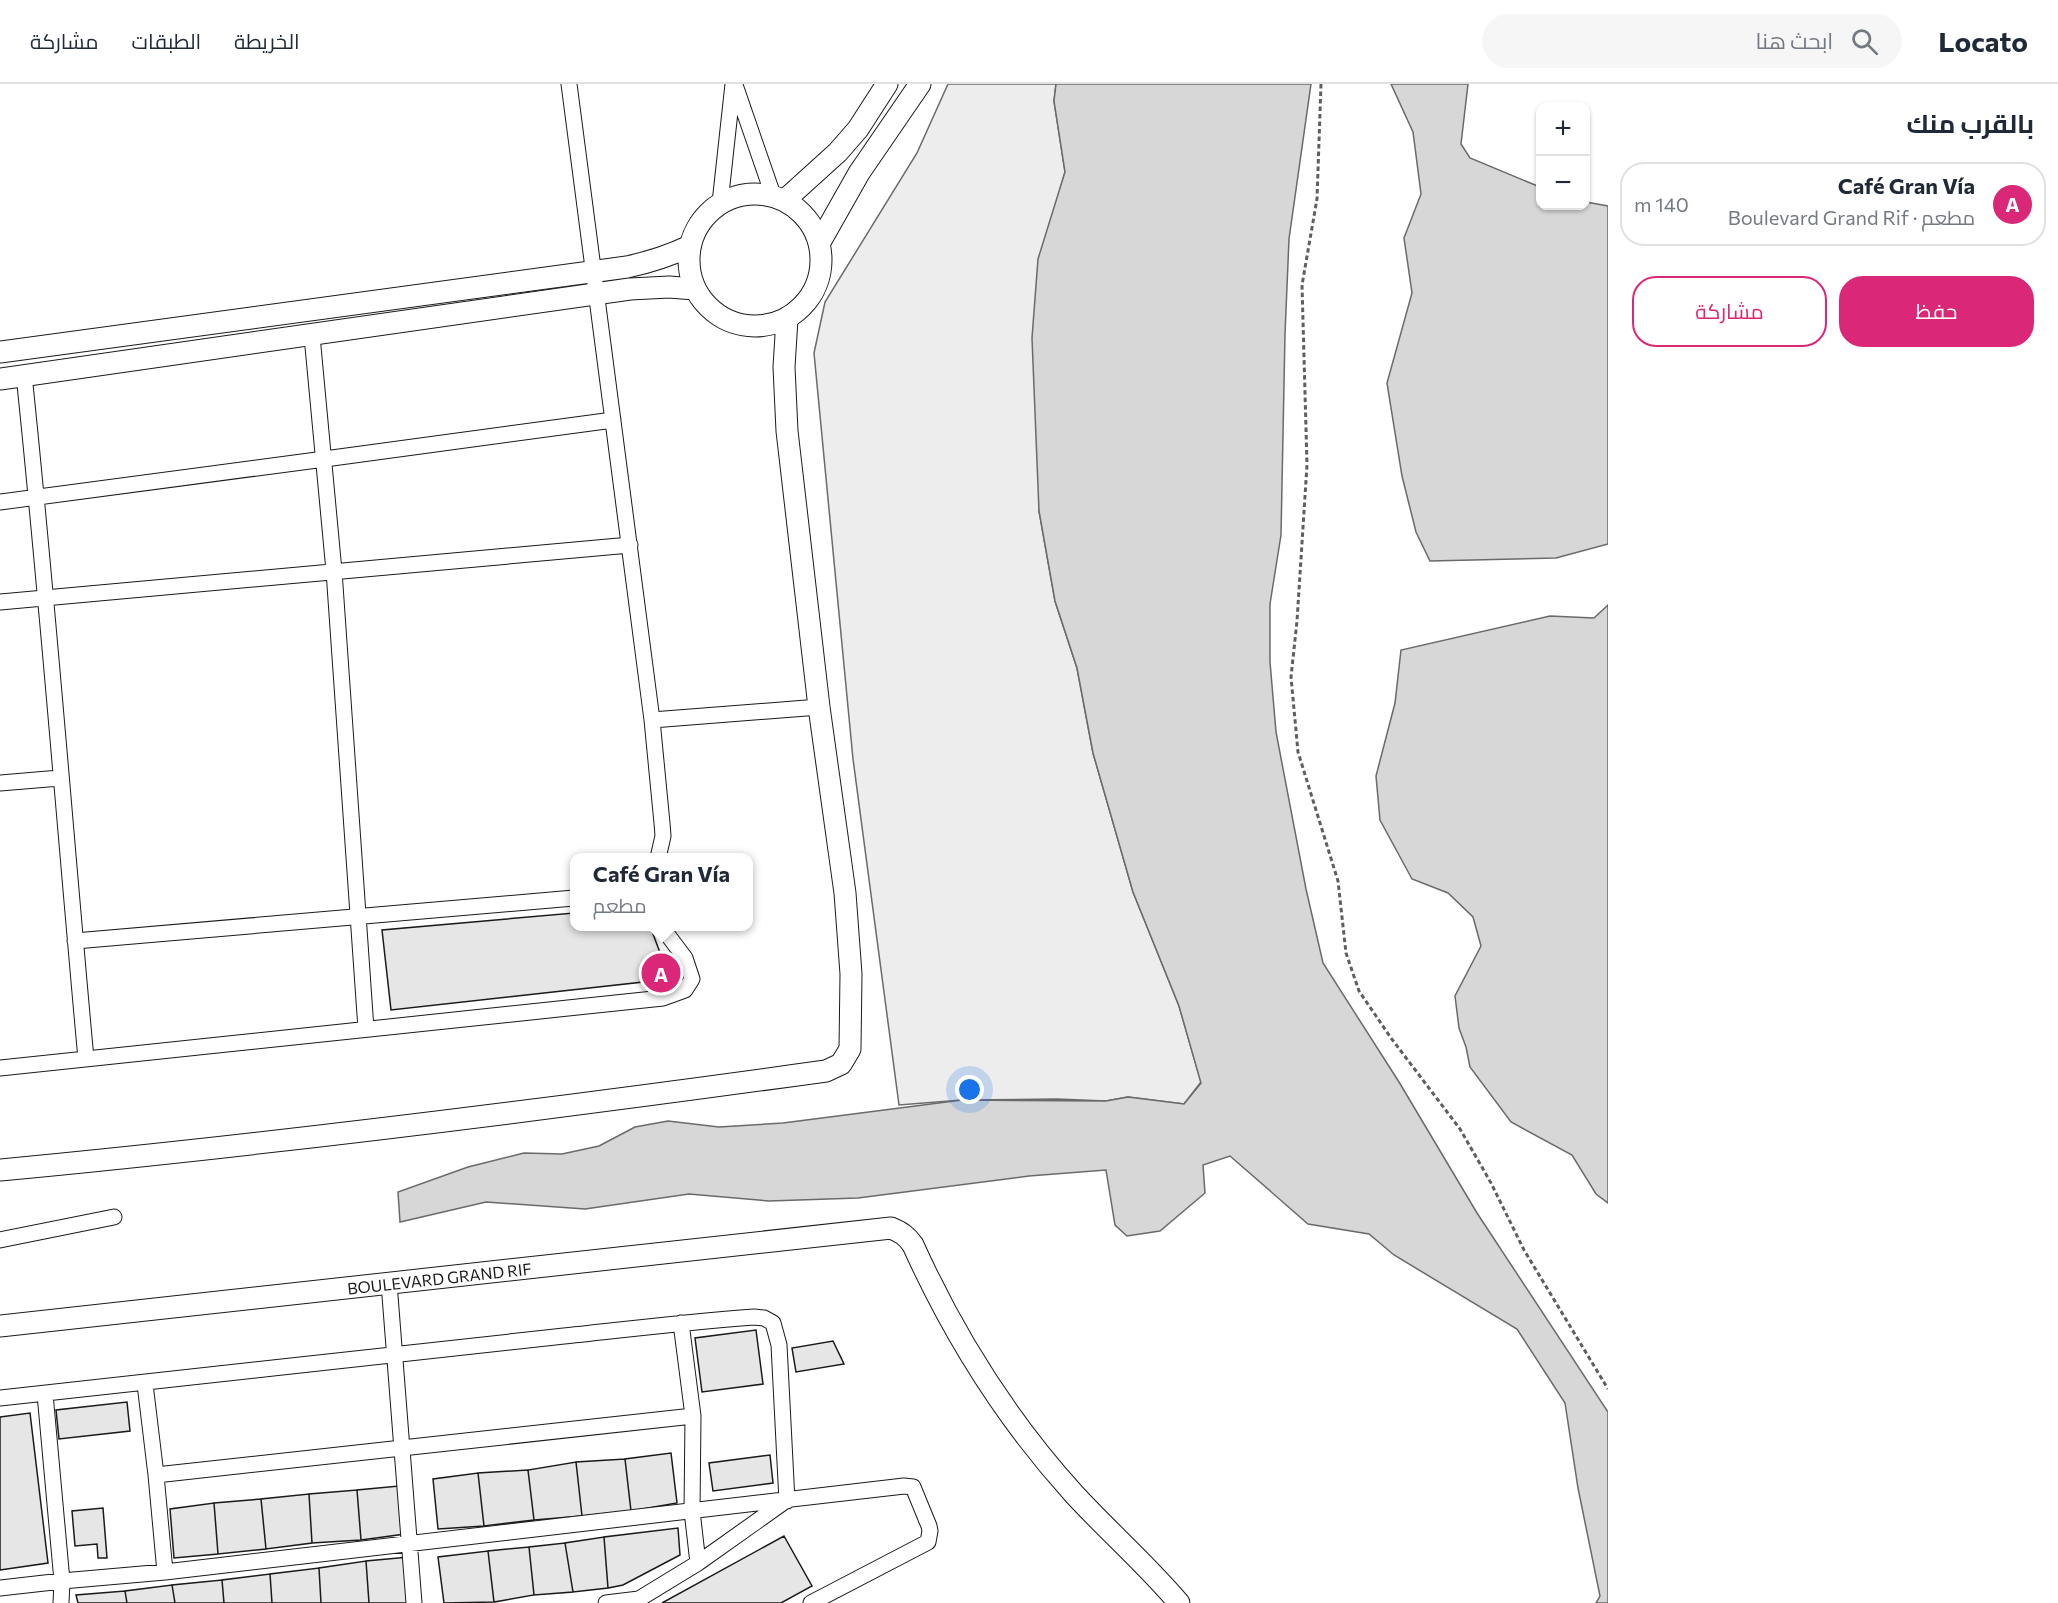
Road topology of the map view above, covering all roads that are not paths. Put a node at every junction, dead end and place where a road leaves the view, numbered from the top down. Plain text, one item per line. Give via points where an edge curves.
1 (569, 84) edge
2 (734, 84) edge
3 (887, 84) edge
4 (920, 84) edge
5 (779, 198) junction
6 (720, 203) junction
7 (820, 242) junction
8 (690, 246) junction
9 (593, 271) junction
10 (695, 289) junction
11 (596, 295) junction
12 (787, 319) junction
13 (312, 336) junction
14 (0, 352) edge
15 (24, 375) junction
16 (0, 379) edge
17 (613, 420) junction
18 (324, 460) junction
19 (37, 497) junction
20 (0, 502) edge
21 (630, 545) junction
22 (334, 571) junction
23 (46, 599) junction
24 (0, 602) edge
25 (819, 707) junction
26 (652, 720) junction
27 (60, 778) junction
28 (0, 783) edge
29 (659, 853) edge
30 (570, 898) edge
31 (357, 916) junction
32 (664, 931) edge
33 (75, 941) junction
34 (366, 1029) junction
35 (86, 1059) junction
36 (0, 1068) edge
37 (0, 1170) edge
38 (114, 1217) dead end
39 (0, 1240) edge
40 (389, 1283) junction
41 (681, 1323) junction
42 (0, 1326) edge
43 (394, 1353) junction
44 (145, 1384) junction
45 (45, 1394) junction
46 (0, 1398) edge
47 (693, 1416) junction
48 (401, 1449) junction
49 (156, 1475) junction
50 (787, 1501) junction
51 (692, 1511) junction
52 (409, 1543) junction
53 (698, 1563) junction
54 (165, 1572) junction
55 (62, 1581) junction
56 (0, 1588) edge
57 (638, 1602) edge
58 (61, 1603) edge
59 (414, 1603) edge
60 (606, 1603) edge
61 (811, 1603) edge
62 (1179, 1603) edge

1 - 9 street
2 - 5 street
2 - 6 street
3 - 5 main road via 838,152
4 - 7 main road via 859,173
5 - 6 main road via 746,194
5 - 7 main road via 800,210
6 - 8 main road via 706,214
7 - 12 main road via 820,276 814,292
8 - 9 main road via 648,263
8 - 10 main road via 688,260
9 - 11 street
9 - 14 main road
10 - 11 main road via 658,287
10 - 12 main road via 717,315 733,322 762,326
11 - 13 main road
11 - 17 street
12 - 25 main road via 786,410
13 - 15 main road
13 - 18 street
15 - 16 main road
15 - 19 street
17 - 18 street
17 - 21 street
18 - 19 street
18 - 22 street
19 - 20 street
19 - 23 street
21 - 22 street
21 - 26 street
22 - 23 street
22 - 31 street
23 - 24 street
23 - 27 street
25 - 26 street
25 - 37 main road via 848,920 851,983 851,1041 847,1057 834,1068 373,1130
26 - 29 street via 663,836
27 - 28 street
27 - 33 street
30 - 31 street
31 - 33 street
31 - 34 street
32 - 34 street via 686,958 692,973 689,986 677,995
33 - 35 street
34 - 35 street
35 - 36 street
38 - 39 street
40 - 42 main road, BOULEVARD GRAND RIF
40 - 43 street
40 - 62 main road, BOULEVARD GRAND RIF via 881,1229 900,1231 908,1237 969,1353 1031,1444
41 - 43 street
41 - 47 street
41 - 50 street via 754,1317 773,1323 780,1356
43 - 44 street
43 - 48 street
44 - 45 street
44 - 49 street
45 - 46 street
45 - 55 street
47 - 48 street
47 - 51 street
48 - 49 street
48 - 52 street
49 - 54 street
50 - 51 street
50 - 53 street
50 - 61 street via 913,1487 930,1531 925,1545
51 - 52 street
51 - 53 street
52 - 54 street
52 - 59 street
53 - 57 street
54 - 55 street
55 - 56 street
55 - 58 street
57 - 60 street

